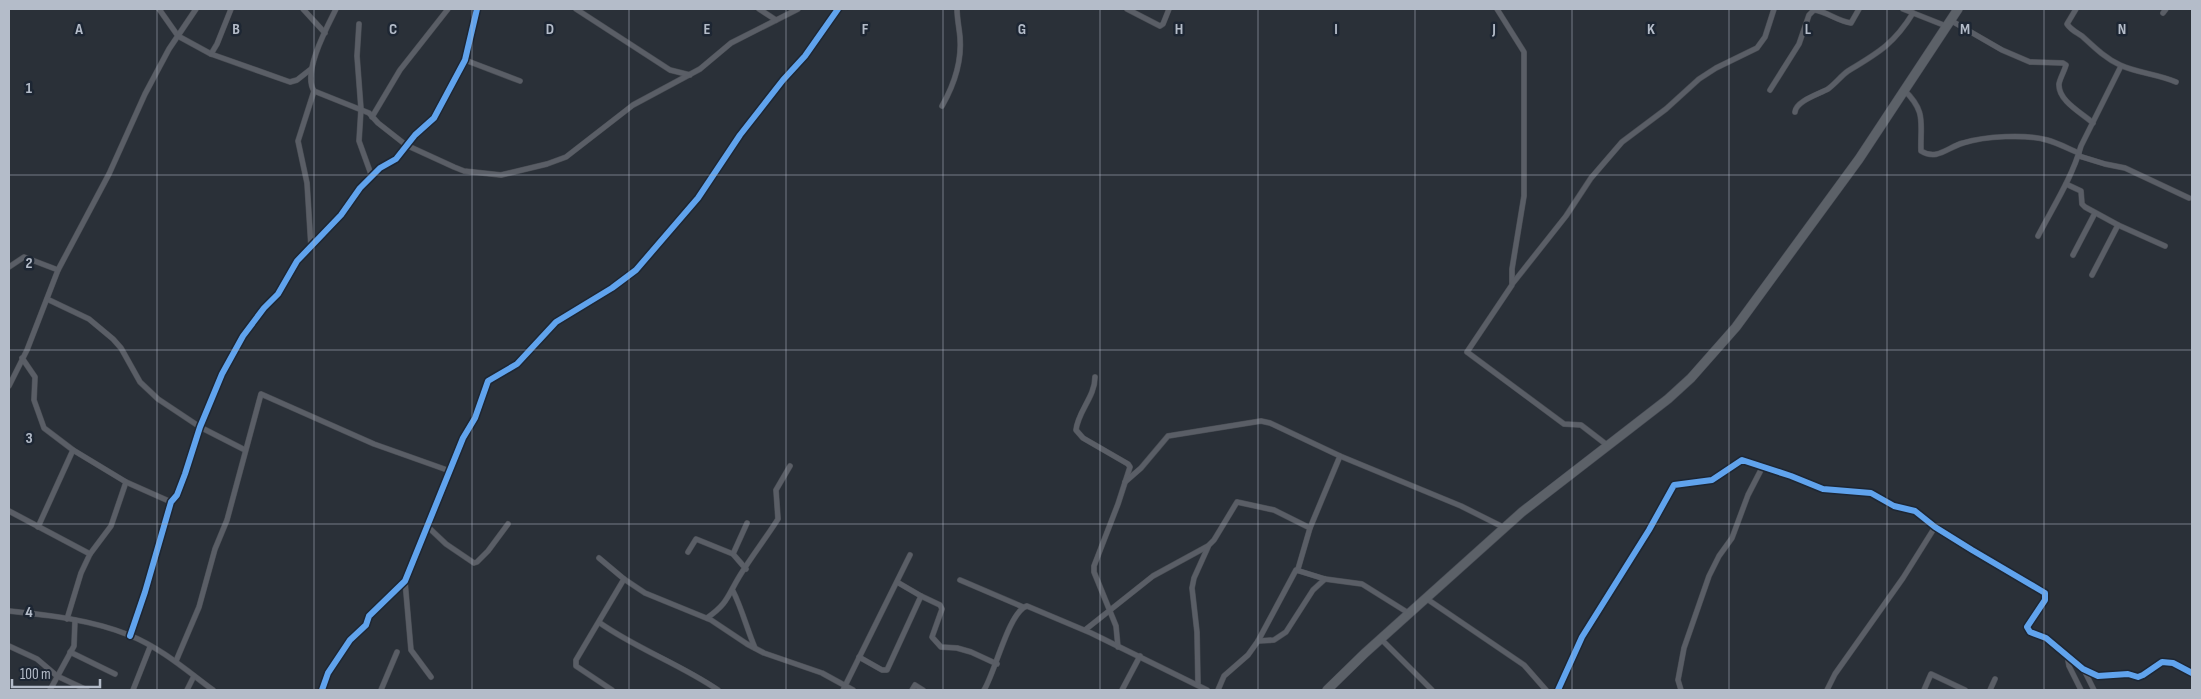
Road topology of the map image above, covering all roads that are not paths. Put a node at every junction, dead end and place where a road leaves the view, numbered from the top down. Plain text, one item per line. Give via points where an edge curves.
1 (159, 9) edge
2 (196, 9) edge
3 (231, 9) edge
4 (302, 9) edge
5 (336, 9) edge
6 (448, 9) edge
7 (477, 9) edge
8 (576, 9) edge
9 (760, 9) edge
10 (798, 9) edge
11 (838, 9) edge
12 (957, 9) edge
13 (1126, 9) edge
14 (1169, 9) edge
15 (1497, 9) edge
16 (1774, 9) edge
17 (1859, 9) edge
18 (1903, 9) edge
19 (1958, 9) edge
20 (2076, 9) edge
21 (442, 11) edge
22 (1913, 13) junction
23 (776, 20) junction
24 (1948, 23) junction
25 (359, 24) dead end
26 (326, 33) junction
27 (178, 36) junction
28 (211, 54) junction
29 (465, 60) junction
30 (2121, 66) junction
31 (311, 69) junction
32 (690, 75) junction
33 (520, 81) dead end
34 (2176, 82) dead end
35 (1770, 90) dead end
36 (1904, 90) junction
37 (314, 91) junction
38 (942, 106) dead end
39 (361, 109) junction
40 (1795, 112) dead end
41 (372, 117) junction
42 (2093, 123) junction
43 (406, 145) junction
44 (2079, 155) junction
45 (372, 177) junction
46 (2066, 184) junction
47 (2188, 198) dead end
48 (2095, 212) junction
49 (2118, 225) junction
50 (2038, 236) dead end
51 (311, 246) junction
52 (2165, 246) dead end
53 (2074, 255) dead end
54 (9, 267) edge
55 (58, 270) junction
56 (2092, 275) dead end
57 (1513, 283) junction
58 (47, 298) junction
59 (22, 358) junction
60 (1095, 377) dead end
61 (9, 386) edge
62 (200, 427) junction
63 (1607, 445) junction
64 (73, 450) junction
65 (245, 450) junction
66 (1340, 456) junction
67 (790, 466) dead end
68 (1763, 466) junction
69 (450, 471) junction
70 (126, 482) junction
71 (1125, 482) junction
72 (171, 502) junction
73 (9, 512) edge
74 (747, 523) dead end
75 (508, 524) dead end
76 (427, 526) junction
77 (38, 527) junction
78 (1935, 527) junction
79 (1310, 528) junction
80 (1505, 528) junction
81 (1208, 546) junction
82 (688, 552) dead end
83 (90, 554) junction
84 (733, 554) junction
85 (910, 555) dead end
86 (599, 558) dead end
87 (746, 569) junction
88 (1298, 569) junction
89 (624, 579) junction
90 (1325, 579) junction
91 (960, 580) dead end
92 (405, 581) junction
93 (897, 582) junction
94 (733, 591) junction
95 (921, 596) junction
96 (1427, 599) junction
97 (1023, 607) junction
98 (1111, 610) junction
99 (9, 611) edge
100 (1410, 614) junction
101 (707, 618) junction
102 (67, 619) junction
103 (75, 620) junction
104 (600, 622) junction
105 (1085, 630) junction
106 (130, 636) junction
107 (1381, 639) junction
108 (1258, 641) junction
109 (9, 646) edge
110 (150, 647) junction
111 (1118, 647) junction
112 (755, 648) junction
113 (70, 652) junction
114 (398, 652) dead end
115 (2067, 655) junction
116 (1140, 656) junction
117 (859, 657) junction
118 (176, 662) junction
119 (997, 664) junction
120 (2084, 669) junction
121 (2192, 673) edge
122 (115, 674) dead end
123 (57, 676) junction
124 (194, 676) junction
125 (431, 677) dead end
126 (1995, 679) dead end
127 (1198, 685) junction
128 (844, 688) edge
129 (50, 690) edge
130 (87, 690) edge
131 (133, 690) edge
132 (187, 690) edge
133 (213, 690) edge
134 (322, 690) edge
135 (381, 690) edge
136 (612, 690) edge
137 (718, 690) edge
138 (852, 690) edge
139 (912, 690) edge
140 (923, 690) edge
141 (984, 690) edge
142 (1122, 690) edge
143 (1207, 690) edge
144 (1218, 690) edge
145 (1327, 690) edge
146 (1432, 690) edge
147 (1546, 690) edge
148 (1558, 690) edge
149 (1681, 690) edge
150 (1827, 690) edge
151 (1924, 690) edge
152 (1966, 690) edge
153 (1990, 690) edge
154 (2081, 690) edge
155 (2094, 690) edge

1 - 27 street
2 - 27 street
3 - 28 street
4 - 26 street
5 - 26 street
6 - 21 street
7 - 29 street
8 - 32 street via 670,70
9 - 23 street
10 - 23 street
11 - 69 street via 805,56 740,135 698,198 636,270 556,322 517,364 488,381
12 - 38 street via 958,63 953,86
13 - 14 street via 1160,26
15 - 57 street via 1524,52 1524,196 1512,269
16 - 57 street via 1765,37 1757,48 1699,79 1622,142 1591,178 1566,216
17 - 35 street via 1851,23 1814,10
18 - 22 street
19 - 24 main road
20 - 30 street via 2068,20 2069,27
21 - 41 street via 400,70
22 - 24 street
22 - 40 street via 1901,32 1880,52 1847,72 1829,88 1804,101
23 - 32 street via 730,43
24 - 36 main road
24 - 42 street via 2030,62 2066,65 2059,84 2062,97
25 - 39 street via 357,56
26 - 31 street
27 - 28 street
27 - 55 street via 145,94 109,174
28 - 31 street via 290,82
29 - 33 street
29 - 43 street via 434,118
30 - 34 street
30 - 42 street
31 - 37 street
32 - 43 street via 633,105 566,157 522,171 501,174 464,171
36 - 44 street via 1922,113 1921,151 1928,156 1963,143 2020,137 2049,140
36 - 63 main road via 1859,159 1736,327 1691,378
37 - 39 street
37 - 51 street via 298,141 307,183
39 - 41 street
39 - 45 street via 359,141
41 - 43 street
42 - 44 street
43 - 45 street via 396,159
44 - 46 street
44 - 47 street via 2125,168
45 - 51 street
46 - 48 street via 2081,191 2082,204
46 - 50 street
48 - 49 street
48 - 53 street
49 - 52 street
49 - 56 street
51 - 62 street via 244,336 222,374
54 - 55 street via 24,257
55 - 58 street
57 - 63 street via 1467,352 1564,424 1582,425
58 - 59 street
58 - 62 street via 89,319 113,339 146,388
59 - 61 street
59 - 64 street via 35,378 34,400 44,428
60 - 71 street via 1092,395 1076,430 1083,438 1128,464
62 - 65 street
62 - 72 street via 177,495
63 - 80 main road
64 - 70 street
64 - 77 street
65 - 69 street via 261,394 374,444
65 - 118 street via 199,607
66 - 71 street via 1261,421 1168,436
66 - 79 street
66 - 80 street
67 - 87 street via 776,490 778,519
68 - 78 street via 1823,489 1871,493 1897,507 1915,511
68 - 148 street via 1742,460 1712,480 1674,485 1582,637
68 - 149 street via 1732,538 1709,576 1684,648 1678,680
69 - 76 street
70 - 72 street
70 - 83 street via 111,526
71 - 98 street via 1094,566
72 - 106 street
73 - 77 street
74 - 84 street
75 - 76 street via 488,551 474,563
76 - 92 street
77 - 83 street
78 - 115 street via 2045,593 2045,600 2027,627
78 - 150 street
79 - 81 street via 1274,510 1240,501 1234,504
79 - 88 street
80 - 96 main road
81 - 98 street via 1153,576
81 - 127 street via 1192,588
82 - 84 street via 696,539
83 - 102 street
84 - 87 street
85 - 93 street
86 - 89 street
87 - 94 street
88 - 90 street
88 - 108 street
89 - 101 street via 652,596
89 - 104 street
90 - 100 street via 1362,584
90 - 108 street via 1313,590 1286,632 1274,640
91 - 97 street
92 - 125 street via 411,650
92 - 134 street via 350,640 328,673
93 - 95 street
93 - 117 street
94 - 101 street via 721,608
94 - 112 street
95 - 117 street via 887,670
95 - 119 street via 942,609 932,637 936,644 941,648 971,652
96 - 100 main road
96 - 147 street via 1524,665
97 - 105 street via 1030,606
97 - 119 street via 1011,624
98 - 105 street
98 - 111 street
99 - 102 street
100 - 107 main road
101 - 112 street
102 - 103 street
103 - 106 street
103 - 113 street via 75,641
104 - 136 street via 582,649 576,666
104 - 137 street via 621,638 697,675
105 - 111 street
106 - 110 street
107 - 145 main road
107 - 146 street
108 - 144 street via 1248,655 1224,676
109 - 123 street via 37,659
110 - 118 street
110 - 131 street
111 - 116 street
112 - 128 street via 822,673
113 - 122 street
113 - 123 street
114 - 135 street
115 - 120 street
115 - 154 street
116 - 127 street
116 - 142 street
117 - 128 street
118 - 124 street
119 - 141 street
120 - 121 street via 2098,676 2143,676 2162,662 2174,663
120 - 155 street
123 - 129 street
123 - 130 street
124 - 132 street
124 - 133 street
126 - 153 street
127 - 143 street
128 - 138 street
139 - 140 street via 914,685
151 - 152 street via 1931,674

